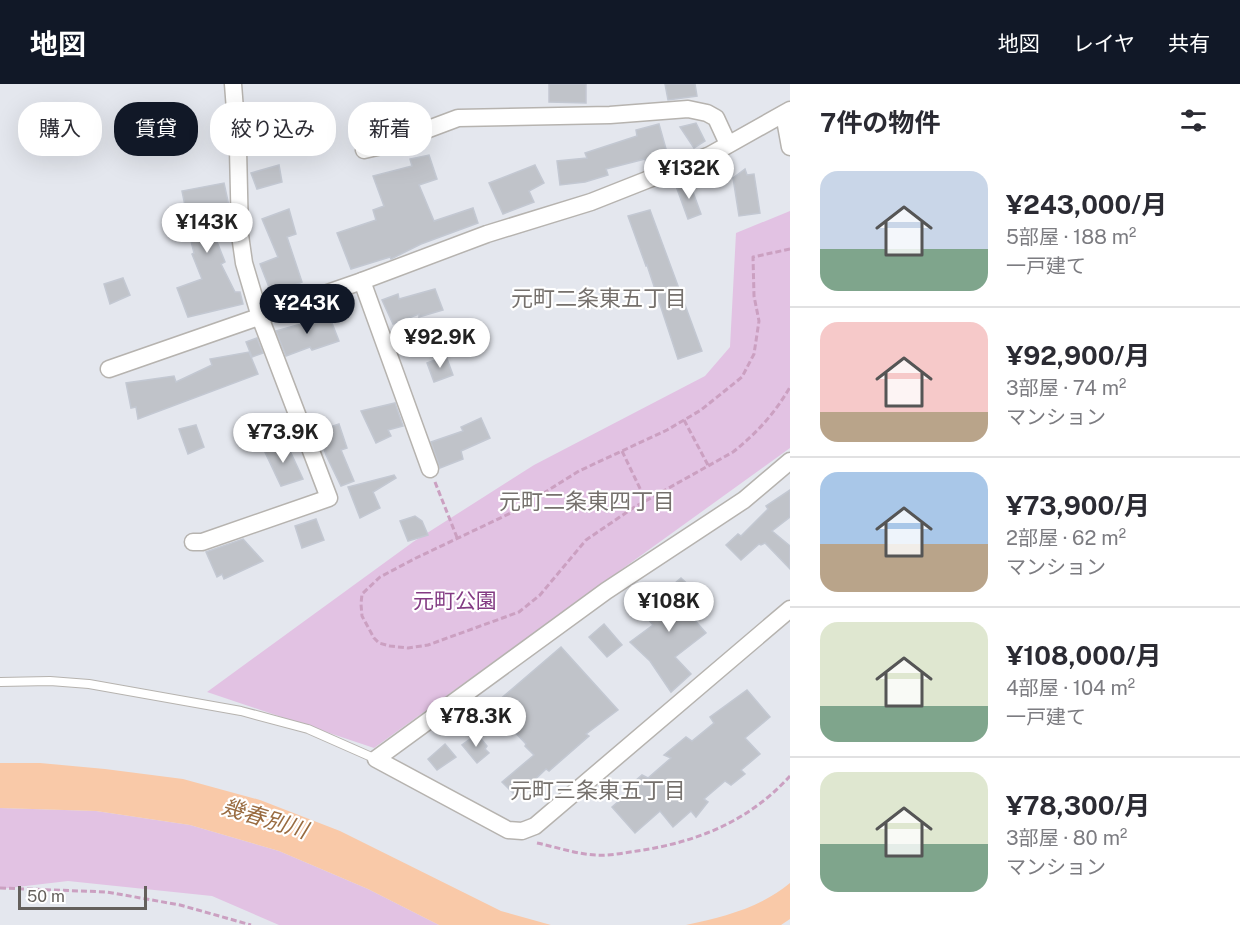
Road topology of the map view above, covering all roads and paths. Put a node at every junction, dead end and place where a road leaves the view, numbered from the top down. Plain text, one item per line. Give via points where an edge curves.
1 (233, 84) edge
2 (787, 112) edge
3 (432, 128) edge
4 (728, 144) junction
5 (790, 147) edge
6 (790, 249) edge
7 (362, 281) junction
8 (260, 317) junction
9 (109, 369) dead end
10 (790, 387) edge
11 (684, 420) junction
12 (622, 451) junction
13 (790, 461) edge
14 (708, 467) junction
15 (430, 470) joint
16 (646, 501) junction
17 (458, 540) junction
18 (194, 542) dead end
19 (790, 609) edge
20 (0, 682) edge
21 (376, 759) junction
22 (790, 776) edge
23 (537, 843) dead end
24 (0, 888) edge
25 (251, 925) edge

1 - 8 street via 240,235
2 - 4 street
2 - 5 street
3 - 4 street via 458,118 688,109 716,118
4 - 7 street via 710,155 591,202 487,234
6 - 11 path via 753,257 759,321 754,354 742,377 711,404
7 - 8 street
7 - 15 street
8 - 9 street
8 - 18 street via 329,498
10 - 14 path via 761,428
11 - 12 path
11 - 14 path
12 - 16 path
12 - 17 path
13 - 21 street via 744,500 606,591
14 - 16 path
15 - 17 path
16 - 17 path via 586,540 540,595 519,612 428,645 397,648 380,643 363,616 362,594 380,578
19 - 21 street via 535,826 522,831 508,830
20 - 21 lane via 89,684 241,711 308,729
22 - 23 path via 739,818 678,843 596,855
24 - 25 path via 107,892 180,905

